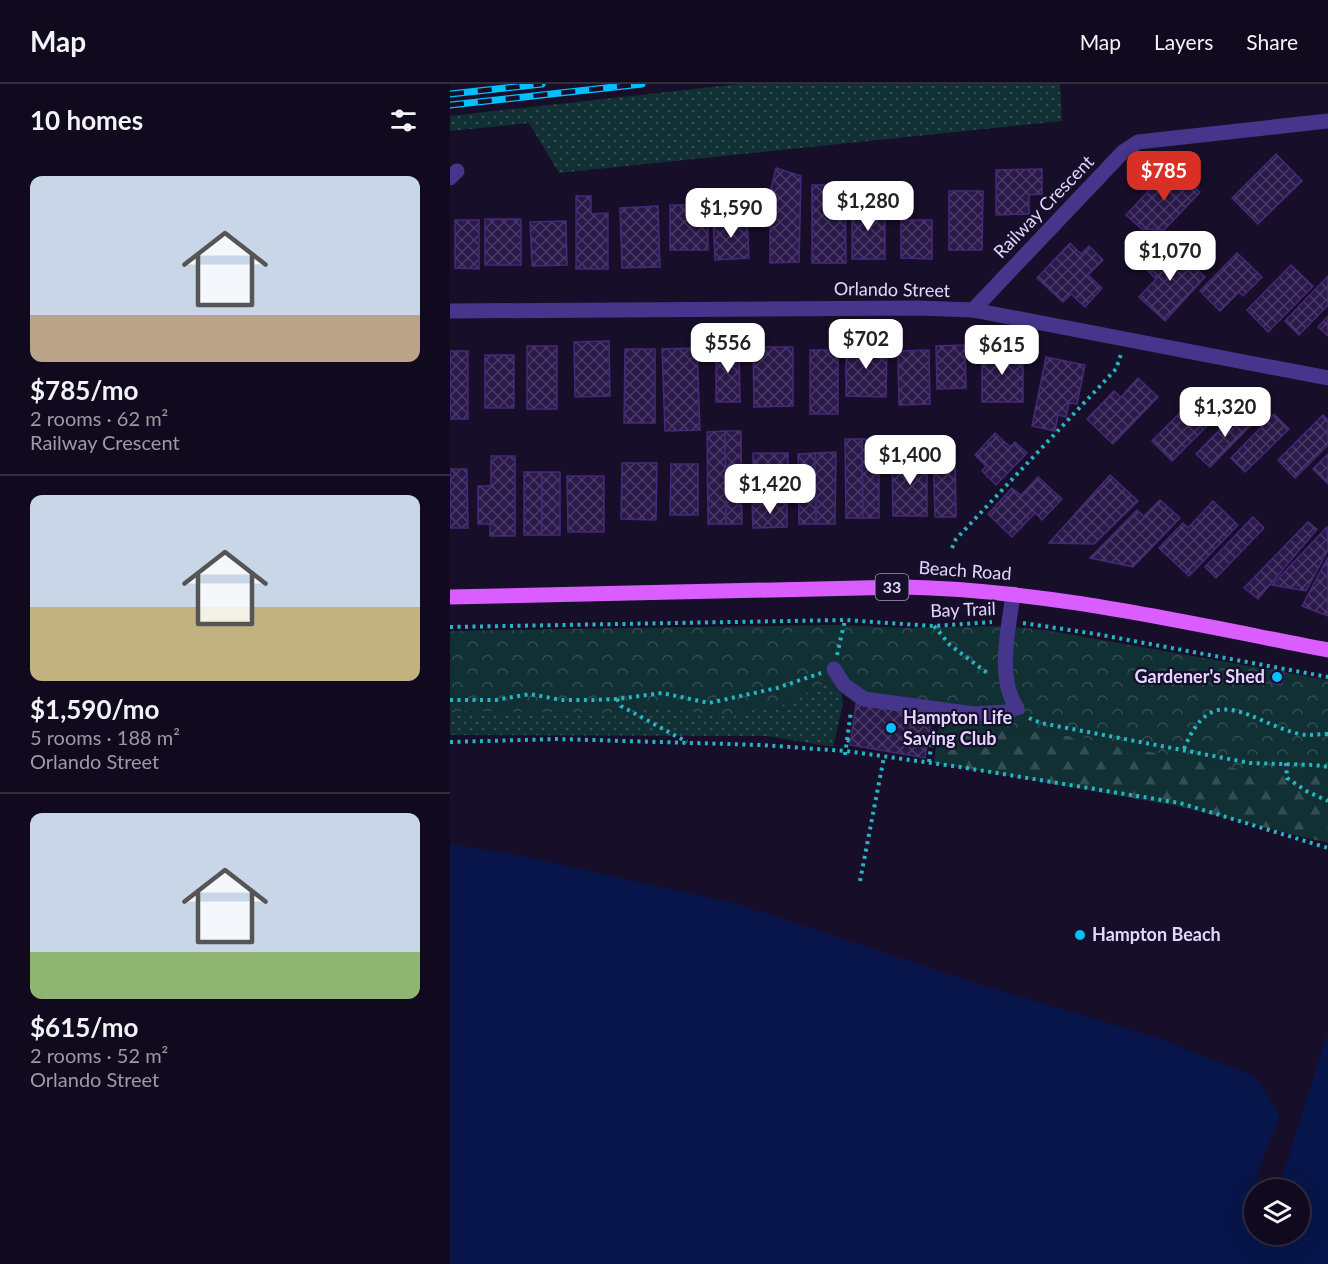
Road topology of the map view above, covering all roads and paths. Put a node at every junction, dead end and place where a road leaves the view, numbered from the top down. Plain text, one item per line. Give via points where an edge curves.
1 (1328, 121) edge
2 (973, 310) junction
3 (450, 312) edge
4 (1126, 339) junction
5 (1328, 378) edge
6 (952, 548) dead end
7 (1013, 594) junction
8 (450, 597) edge
9 (845, 620) junction
10 (1010, 622) junction
11 (934, 626) junction
12 (450, 627) edge
13 (1328, 650) edge
14 (834, 669) junction
15 (1328, 677) edge
16 (1006, 686) junction
17 (617, 699) junction
18 (450, 700) edge
19 (852, 704) dead end
20 (1017, 708) junction
21 (935, 716) dead end
22 (1328, 734) edge
23 (450, 742) edge
24 (687, 743) junction
25 (1184, 750) junction
26 (846, 753) junction
27 (884, 757) junction
28 (929, 762) junction
29 (1286, 763) junction
30 (1328, 767) edge
31 (1328, 801) edge
32 (1328, 848) edge
33 (860, 881) dead end

1 - 2 street, Railway Crescent via 1138,142 1115,160
2 - 3 street, Orlando Street
2 - 4 street, Orlando Street
4 - 5 street, Orlando Street
4 - 6 path via 1116,369 956,539
7 - 8 main road, Beach Road / 33 via 904,587
7 - 10 street
7 - 13 main road, Beach Road / 33
9 - 11 path, Bay Trail
9 - 12 path, Bay Trail
9 - 14 path
10 - 11 path, Bay Trail
10 - 15 path, Bay Trail
10 - 16 street
11 - 16 path via 950,645
14 - 17 path via 777,688 709,703 662,693
14 - 20 street via 844,685 864,699 974,714
16 - 20 street
17 - 18 path via 561,700 530,694 510,699
17 - 24 path via 621,706
19 - 26 path
20 - 25 path via 1041,723
21 - 28 path
22 - 25 path via 1301,735 1244,712 1222,710 1196,724
23 - 24 path via 558,739
24 - 26 path
25 - 29 path via 1250,763
26 - 27 path
27 - 28 path
27 - 33 path
28 - 32 path via 1168,801
29 - 30 path
29 - 31 path via 1287,778

